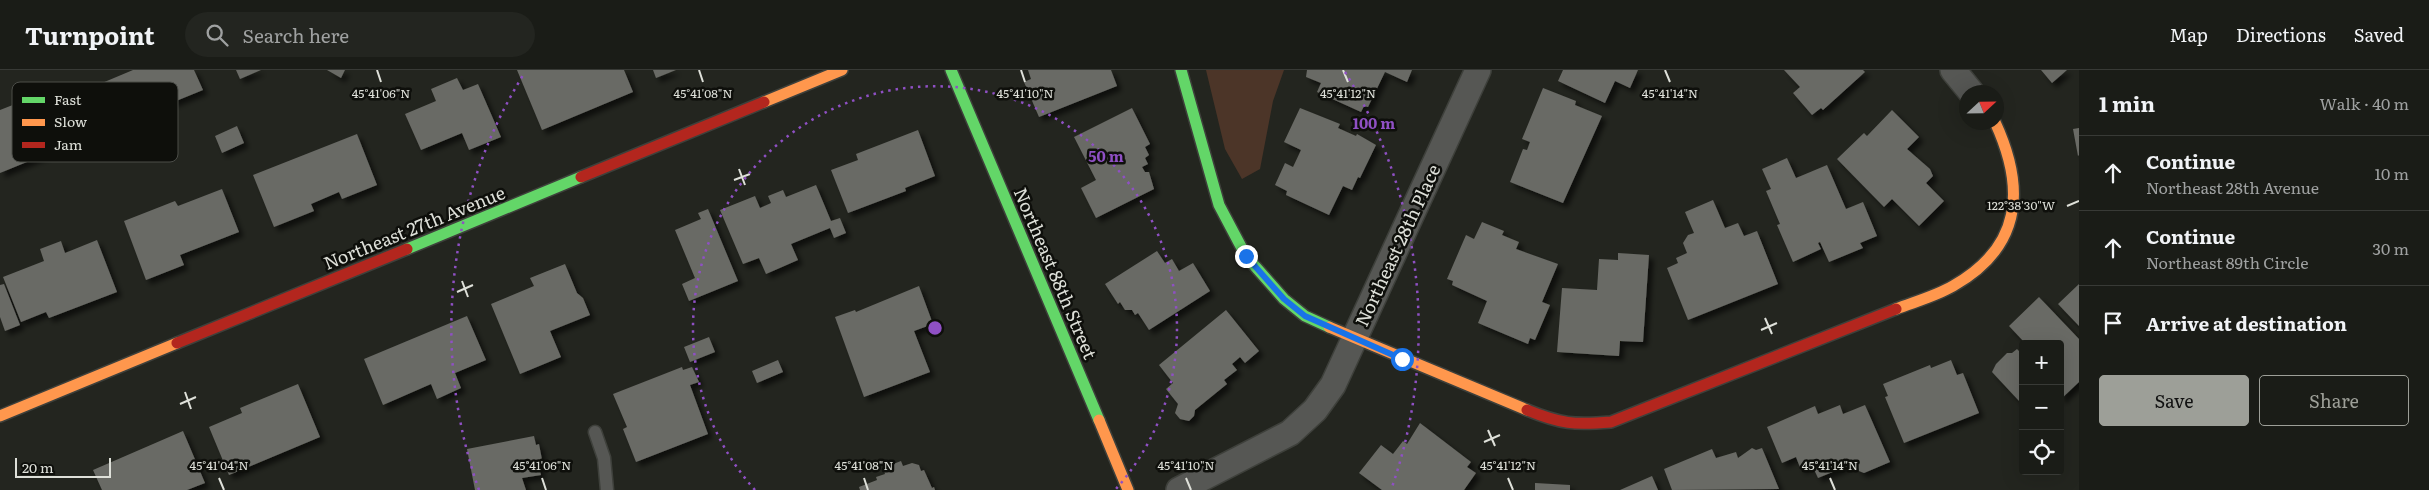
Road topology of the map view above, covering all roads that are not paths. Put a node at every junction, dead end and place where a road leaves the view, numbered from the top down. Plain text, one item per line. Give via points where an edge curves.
1 (842, 70) edge
2 (951, 70) edge
3 (1181, 70) edge
4 (1478, 70) edge
5 (1953, 70) edge
6 (1965, 85) edge
7 (2000, 130) edge
8 (1353, 339) junction
9 (0, 416) edge
10 (595, 432) dead end
11 (608, 490) edge
12 (1128, 490) edge
13 (1179, 490) edge

1 - 9 street, Northeast 27th Avenue
2 - 12 street, Northeast 88th Street
3 - 8 street via 1219,206 1246,256 1284,299 1305,316
4 - 8 street, Northeast 28th Place
5 - 6 street
7 - 8 street via 2008,145 2014,172 2014,204 2008,230 1993,254 1974,274 1952,287 1611,422 1557,422
8 - 13 street, Northeast 28th Place via 1333,385 1315,410 1290,433
10 - 11 lane via 604,458

